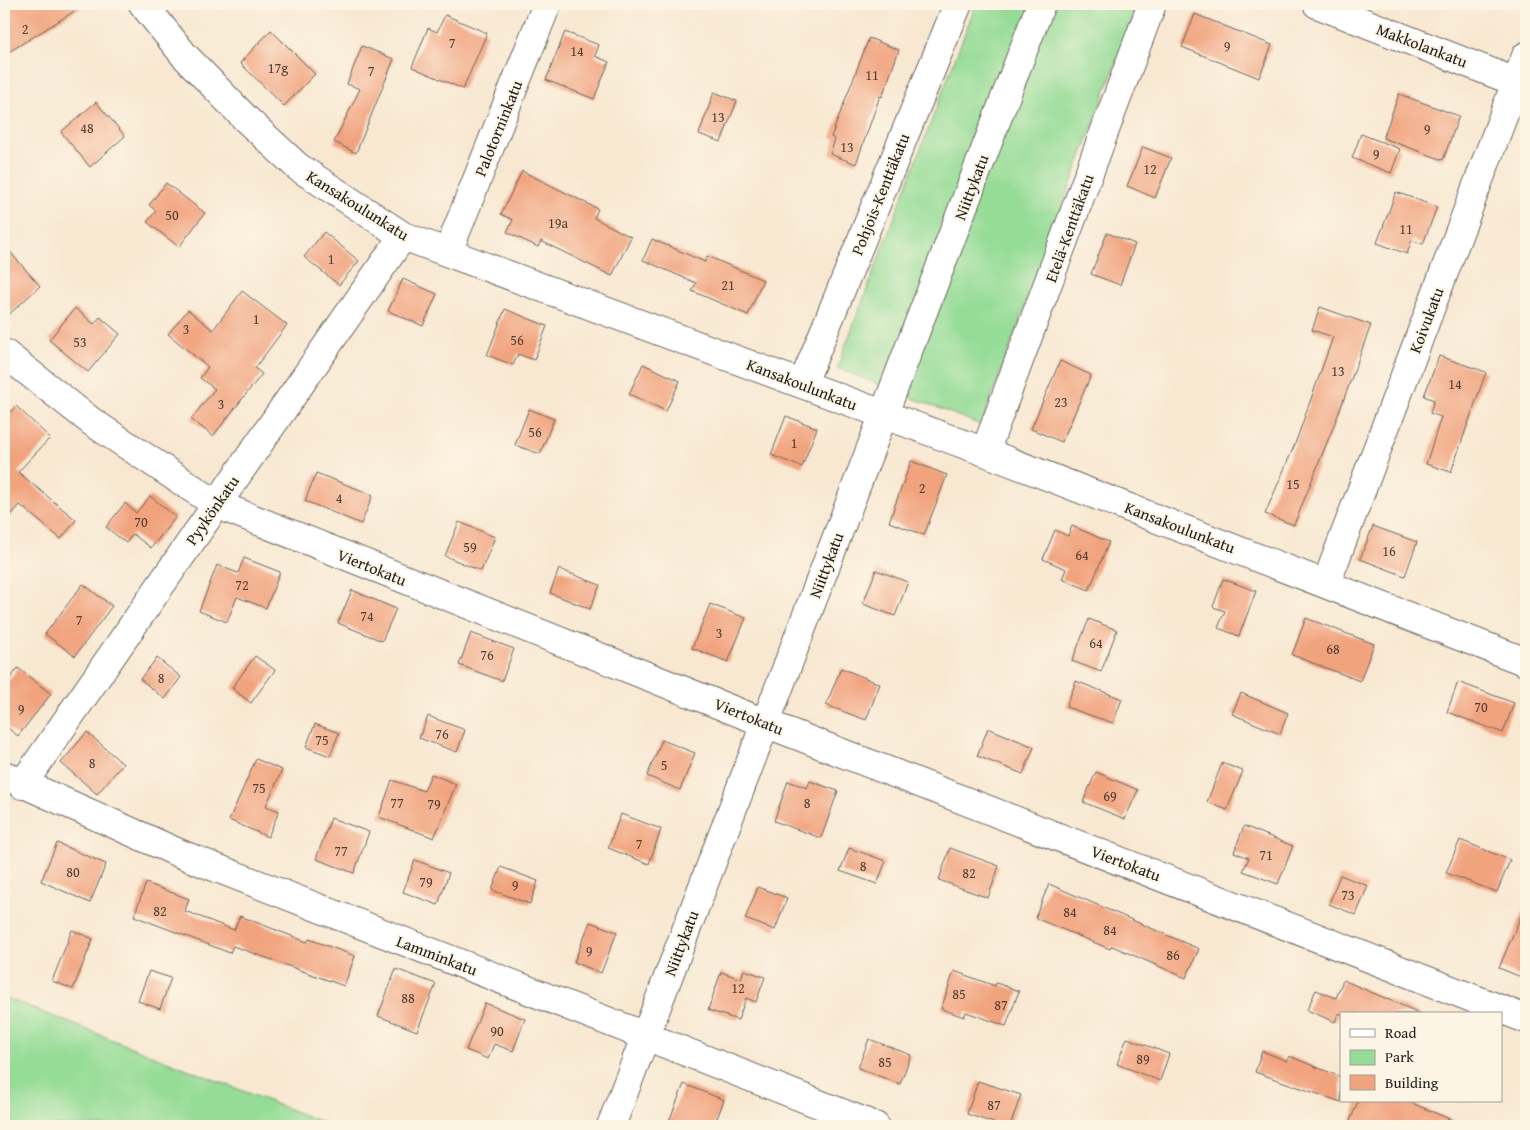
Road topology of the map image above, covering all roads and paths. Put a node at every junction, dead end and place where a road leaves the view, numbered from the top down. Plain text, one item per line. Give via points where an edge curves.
1 (143, 4) edge
2 (547, 4) edge
3 (958, 4) edge
4 (1041, 4) edge
5 (1152, 4) edge
6 (1317, 4) edge
7 (1526, 56) edge
8 (1521, 84) edge
9 (403, 236) junction
10 (448, 252) junction
11 (4, 353) edge
12 (803, 383) junction
13 (884, 415) junction
14 (985, 452) junction
15 (216, 504) junction
16 (1326, 584) junction
17 (1526, 662) edge
18 (765, 723) junction
19 (13, 780) edge
20 (1526, 1019) edge
21 (645, 1036) junction
22 (611, 1126) edge
23 (875, 1126) edge

1 - 9 street, Kansakoulunkatu via 184,54 247,120 298,167
2 - 10 street, Palotorninkatu
3 - 12 street, Pohjois-Kenttäkatu
4 - 13 street, Niittykatu
5 - 14 street, Etelä-Kenttäkatu
6 - 8 street, Makkolankatu
7 - 8 street, Koivukatu
8 - 16 street, Koivukatu
9 - 10 street, Kansakoulunkatu
9 - 15 street, Pyykönkatu
10 - 12 street, Kansakoulunkatu
11 - 15 street, Viertokatu via 92,422
12 - 13 street, Kansakoulunkatu
13 - 14 street, Kansakoulunkatu
13 - 18 street, Niittykatu
14 - 16 street, Kansakoulunkatu
15 - 18 street, Viertokatu
15 - 19 street, Pyykönkatu
16 - 17 street, Kansakoulunkatu
18 - 20 street, Viertokatu
18 - 21 street, Niittykatu
19 - 21 street, Lamminkatu via 181,854
21 - 22 street, Niittykatu
21 - 23 street, Lamminkatu

